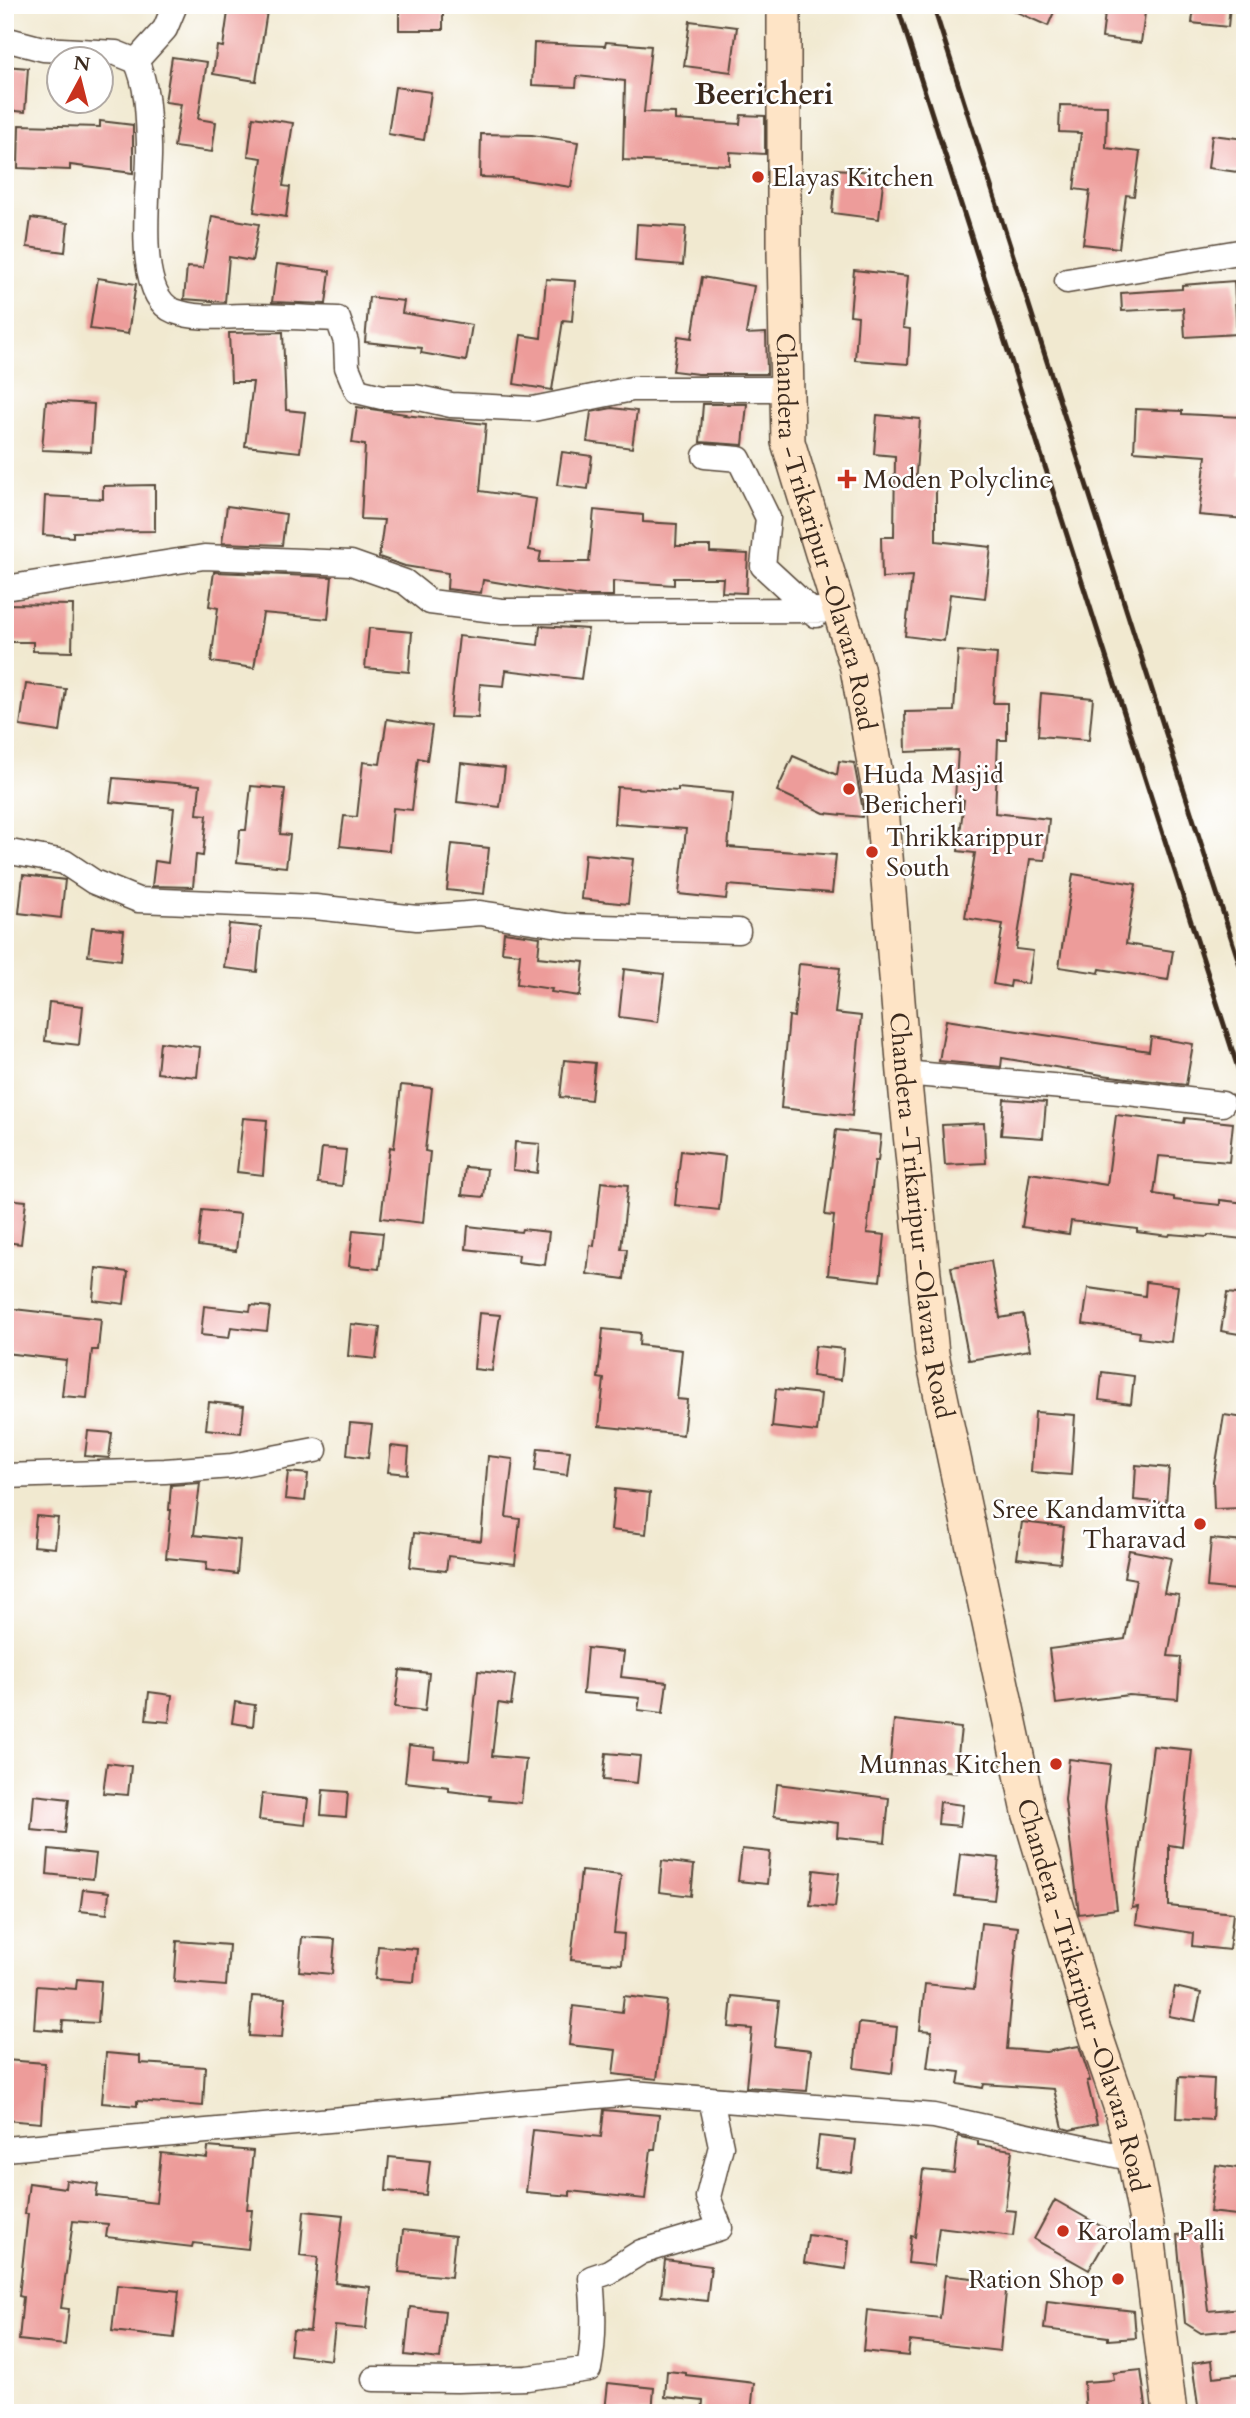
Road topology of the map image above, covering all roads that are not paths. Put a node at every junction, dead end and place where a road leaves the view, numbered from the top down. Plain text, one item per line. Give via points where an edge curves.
1 (175, 5) edge
2 (784, 5) edge
3 (5, 39) edge
4 (136, 61) junction
5 (1245, 251) edge
6 (1067, 281) dead end
7 (787, 388) junction
8 (705, 456) dead end
9 (5, 588) edge
10 (826, 610) junction
11 (5, 851) edge
12 (738, 931) dead end
13 (904, 1073) junction
14 (1222, 1104) dead end
15 (315, 1450) dead end
16 (5, 1476) edge
17 (711, 2099) junction
18 (5, 2149) edge
19 (1134, 2159) junction
20 (374, 2379) dead end
21 (1170, 2413) edge

1 - 4 street via 165,29
2 - 7 main road, Chandera -Trikaripur -Olavara Road
3 - 4 street via 43,49 116,53
4 - 7 street via 142,74 149,147 144,231 153,290 171,310 202,318 338,319 346,342 347,368 357,391 382,397 533,409 632,389
5 - 6 street
7 - 10 main road, Chandera -Trikaripur -Olavara Road via 788,442
8 - 10 street via 739,459 768,518 763,566
9 - 10 street via 204,556 351,562 405,582 430,602 502,611
10 - 13 main road, Chandera -Trikaripur -Olavara Road via 853,651 882,808
11 - 12 street via 64,862 94,882 138,900 315,907 417,918 480,913 566,926
13 - 14 street
13 - 19 main road, Chandera -Trikaripur -Olavara Road via 937,1381 1029,1812
15 - 16 street via 219,1467
17 - 18 street via 632,2093
17 - 19 street via 934,2116
17 - 20 street via 721,2146 708,2197 720,2228 641,2252 592,2278 589,2369 527,2378
19 - 21 main road, Chandera -Trikaripur -Olavara Road

